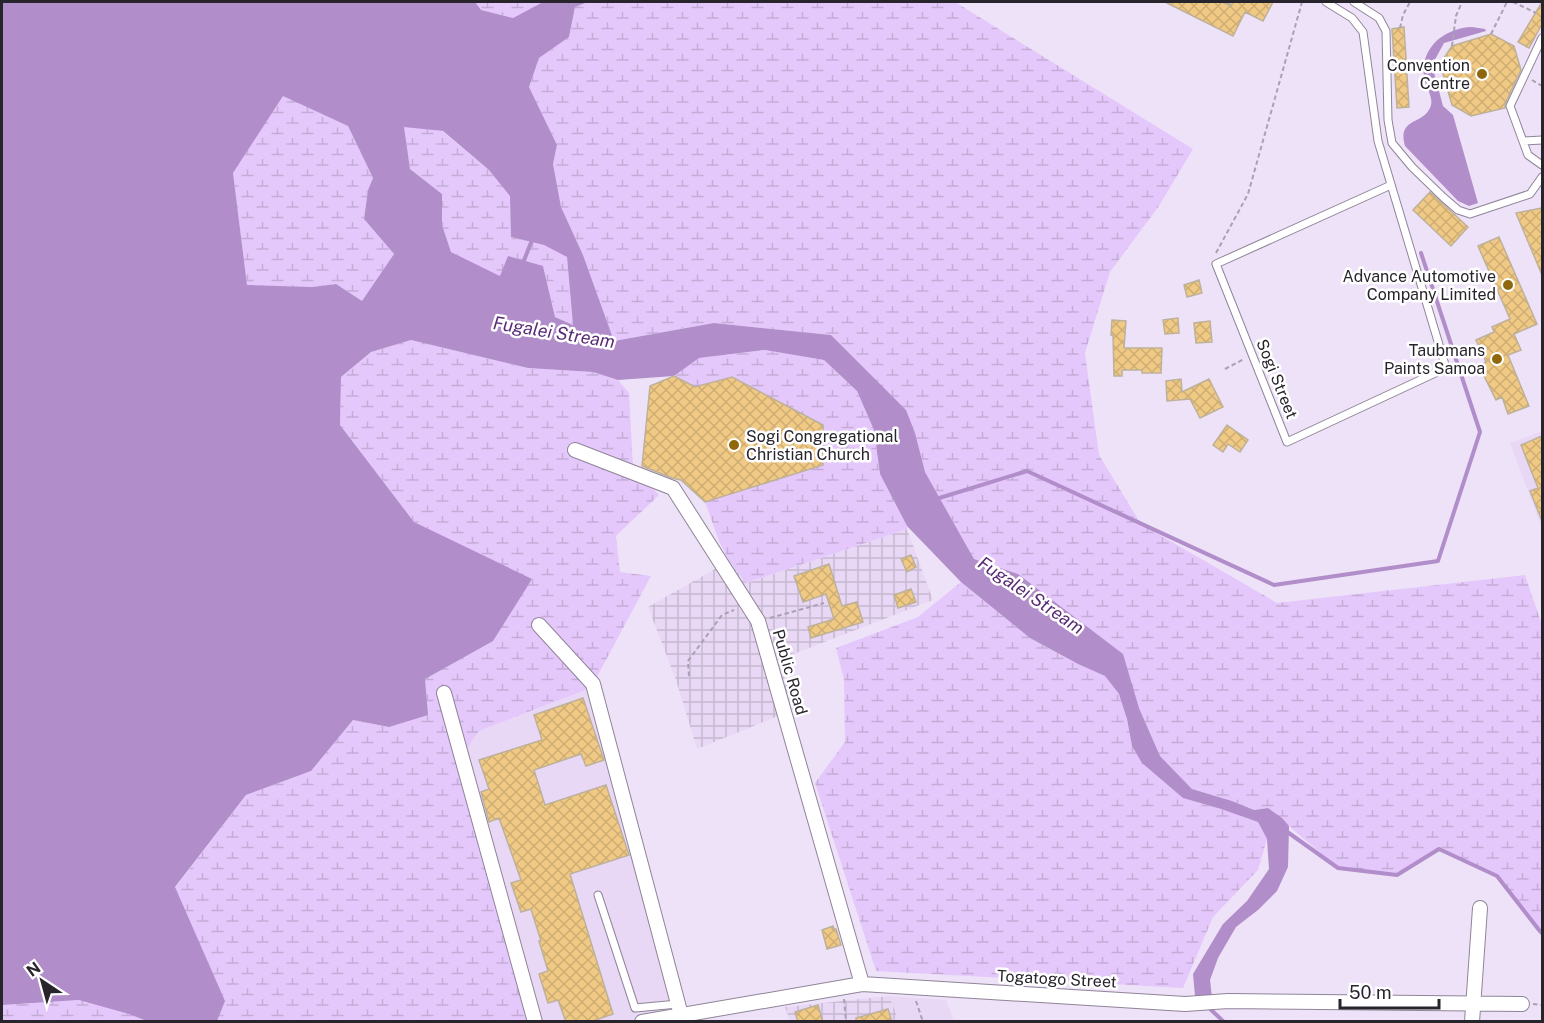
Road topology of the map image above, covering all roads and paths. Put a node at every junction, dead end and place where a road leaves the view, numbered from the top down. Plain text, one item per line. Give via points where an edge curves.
1 (1302, 2) edge
2 (1326, 2) edge
3 (1354, 2) edge
4 (1410, 2) edge
5 (1462, 2) edge
6 (1507, 2) edge
7 (1513, 2) edge
8 (1536, 13) dead end
9 (1400, 28) dead end
10 (1491, 34) dead end
11 (1542, 38) edge
12 (1452, 46) dead end
13 (1540, 48) edge
14 (1542, 140) edge
15 (1522, 141) junction
16 (1542, 165) edge
17 (1542, 177) edge
18 (1391, 185) junction
19 (1215, 254) dead end
20 (1246, 353) dead end
21 (1225, 369) dead end
22 (575, 450) dead end
23 (824, 603) dead end
24 (747, 604) junction
25 (758, 621) junction
26 (539, 625) dead end
27 (689, 676) dead end
28 (444, 693) dead end
29 (598, 895) dead end
30 (1480, 908) dead end
31 (862, 984) junction
32 (843, 987) junction
33 (911, 987) junction
34 (1473, 1003) junction
35 (1515, 1004) dead end
36 (680, 1009) junction
37 (535, 1022) edge
38 (642, 1022) edge
39 (846, 1022) edge
40 (923, 1022) edge
41 (1472, 1022) edge

1 - 19 path via 1248,195
2 - 18 lane, Sogi Street via 1352,18 1363,32 1378,141
3 - 17 lane via 1379,18 1386,31 1392,143 1443,197 1458,210 1470,214 1530,195
4 - 9 path
5 - 12 path via 1455,16
6 - 10 path
7 - 8 path
11 - 13 lane
13 - 15 lane via 1510,106
14 - 15 lane
15 - 16 lane via 1528,155
18 - 18 lane, Sogi Street via 1216,264 1287,442 1446,368
20 - 21 path via 1244,359
22 - 24 street, Public Road via 673,488
23 - 25 path
24 - 25 street, Public Road
24 - 27 path via 722,615 688,661
25 - 31 street, Public Road
26 - 36 street via 593,684
28 - 37 street
29 - 36 lane via 635,1008
30 - 34 street
31 - 32 street, Togatogo Street
31 - 33 street, Togatogo Street
32 - 36 street, Togatogo Street
32 - 39 path
33 - 34 street, Togatogo Street via 1185,1004 1228,1000
33 - 40 path
34 - 35 street, Togatogo Street
34 - 41 street
36 - 38 street, Togatogo Street

